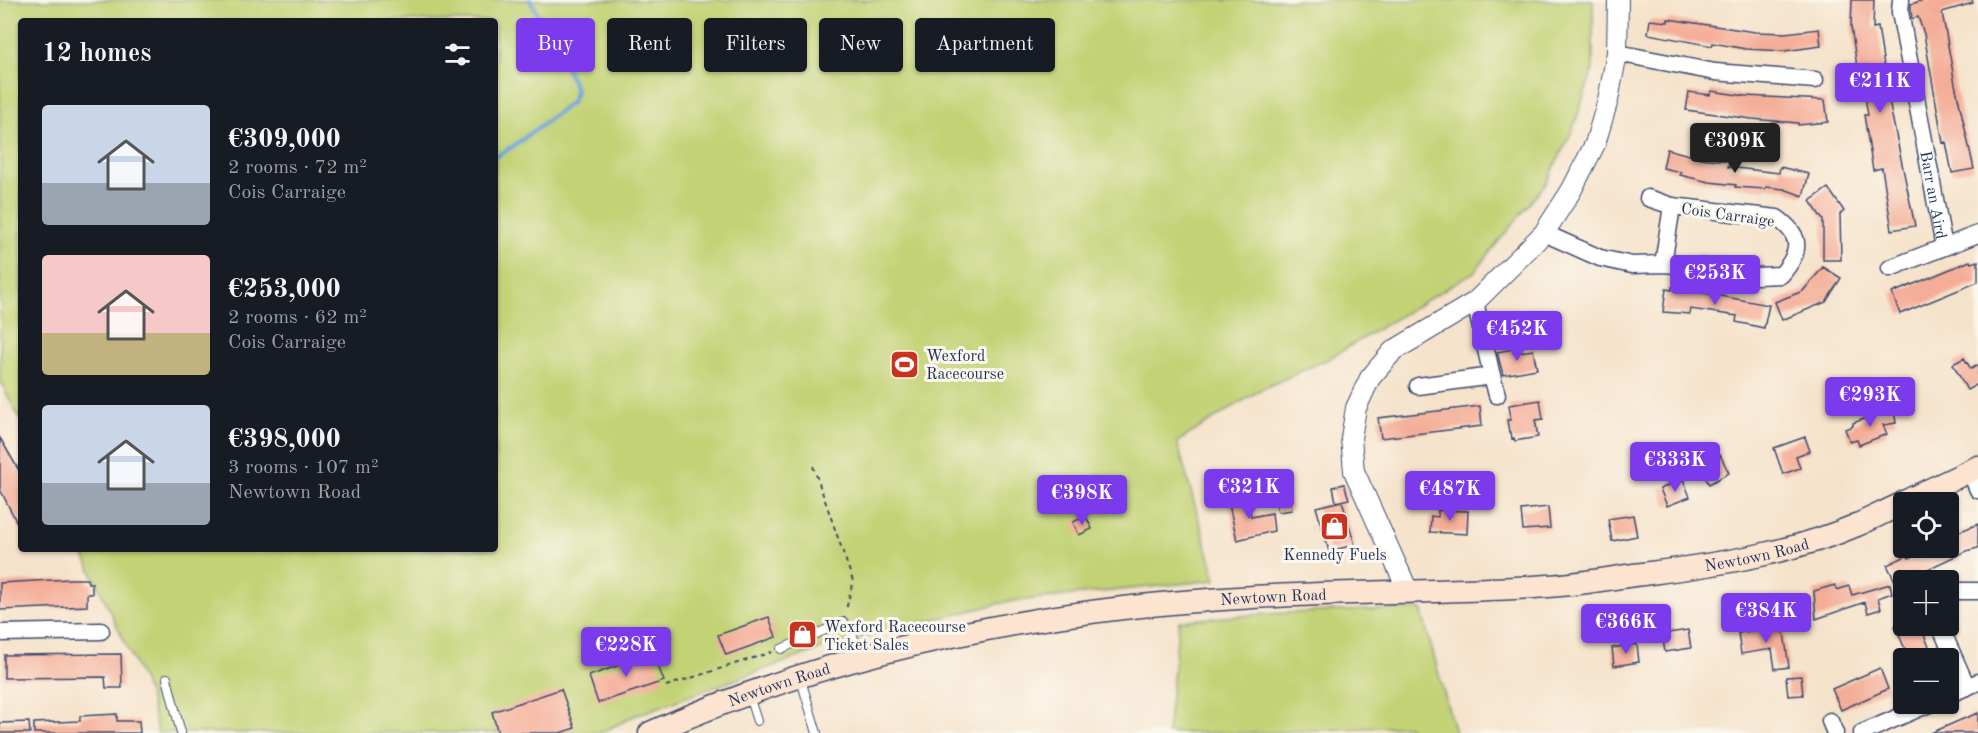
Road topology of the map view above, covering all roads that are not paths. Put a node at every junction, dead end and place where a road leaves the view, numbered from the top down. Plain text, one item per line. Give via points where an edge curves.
1 (1618, 0) edge
2 (1901, 0) edge
3 (1617, 53) junction
4 (1815, 80) dead end
5 (1648, 198) dead end
6 (1672, 206) junction
7 (1544, 233) junction
8 (1978, 234) edge
9 (1944, 247) junction
10 (1663, 264) junction
11 (1890, 268) dead end
12 (1475, 302) junction
13 (1492, 376) junction
14 (1418, 386) dead end
15 (1497, 395) dead end
16 (1975, 476) edge
17 (1933, 492) edge
18 (1893, 508) edge
19 (1408, 591) junction
20 (1959, 591) edge
21 (1978, 591) edge
22 (101, 631) dead end
23 (0, 633) edge
24 (1945, 636) edge
25 (780, 650) road end
26 (866, 657) junction
27 (800, 676) junction
28 (167, 678) dead end
29 (1972, 685) edge
30 (748, 693) junction
31 (1906, 714) edge
32 (758, 721) dead end
33 (181, 733) edge
34 (650, 733) edge
35 (817, 733) edge
36 (1862, 733) edge

1 - 3 street
2 - 9 street, Barr an Aird via 1900,12
3 - 4 street via 1715,72
3 - 7 street via 1595,144
5 - 6 street, Cois Carraige
6 - 10 street, Cois Carraige
6 - 10 street, Cois Carraige via 1777,218 1790,227 1797,242 1792,262 1781,275 1756,276 1718,268
7 - 10 street, Cois Carraige via 1600,258 1632,265
7 - 12 street
8 - 9 street, Barr an Aird
9 - 11 street, Barr an Aird
12 - 13 street
12 - 19 street via 1393,351 1370,378 1356,408 1351,438 1354,471
13 - 14 street
13 - 15 street
16 - 17 main road, Newtown Road
18 - 19 main road, Newtown Road via 1855,526 1792,547 1724,564 1550,586
19 - 26 main road, Newtown Road via 1146,605 1056,616
20 - 21 street
22 - 23 street
24 - 29 street
25 - 26 lane via 844,622
26 - 27 main road, Newtown Road
27 - 30 main road, Newtown Road
27 - 35 lane
28 - 33 lane
30 - 32 lane
30 - 34 main road, Newtown Road
31 - 36 street

